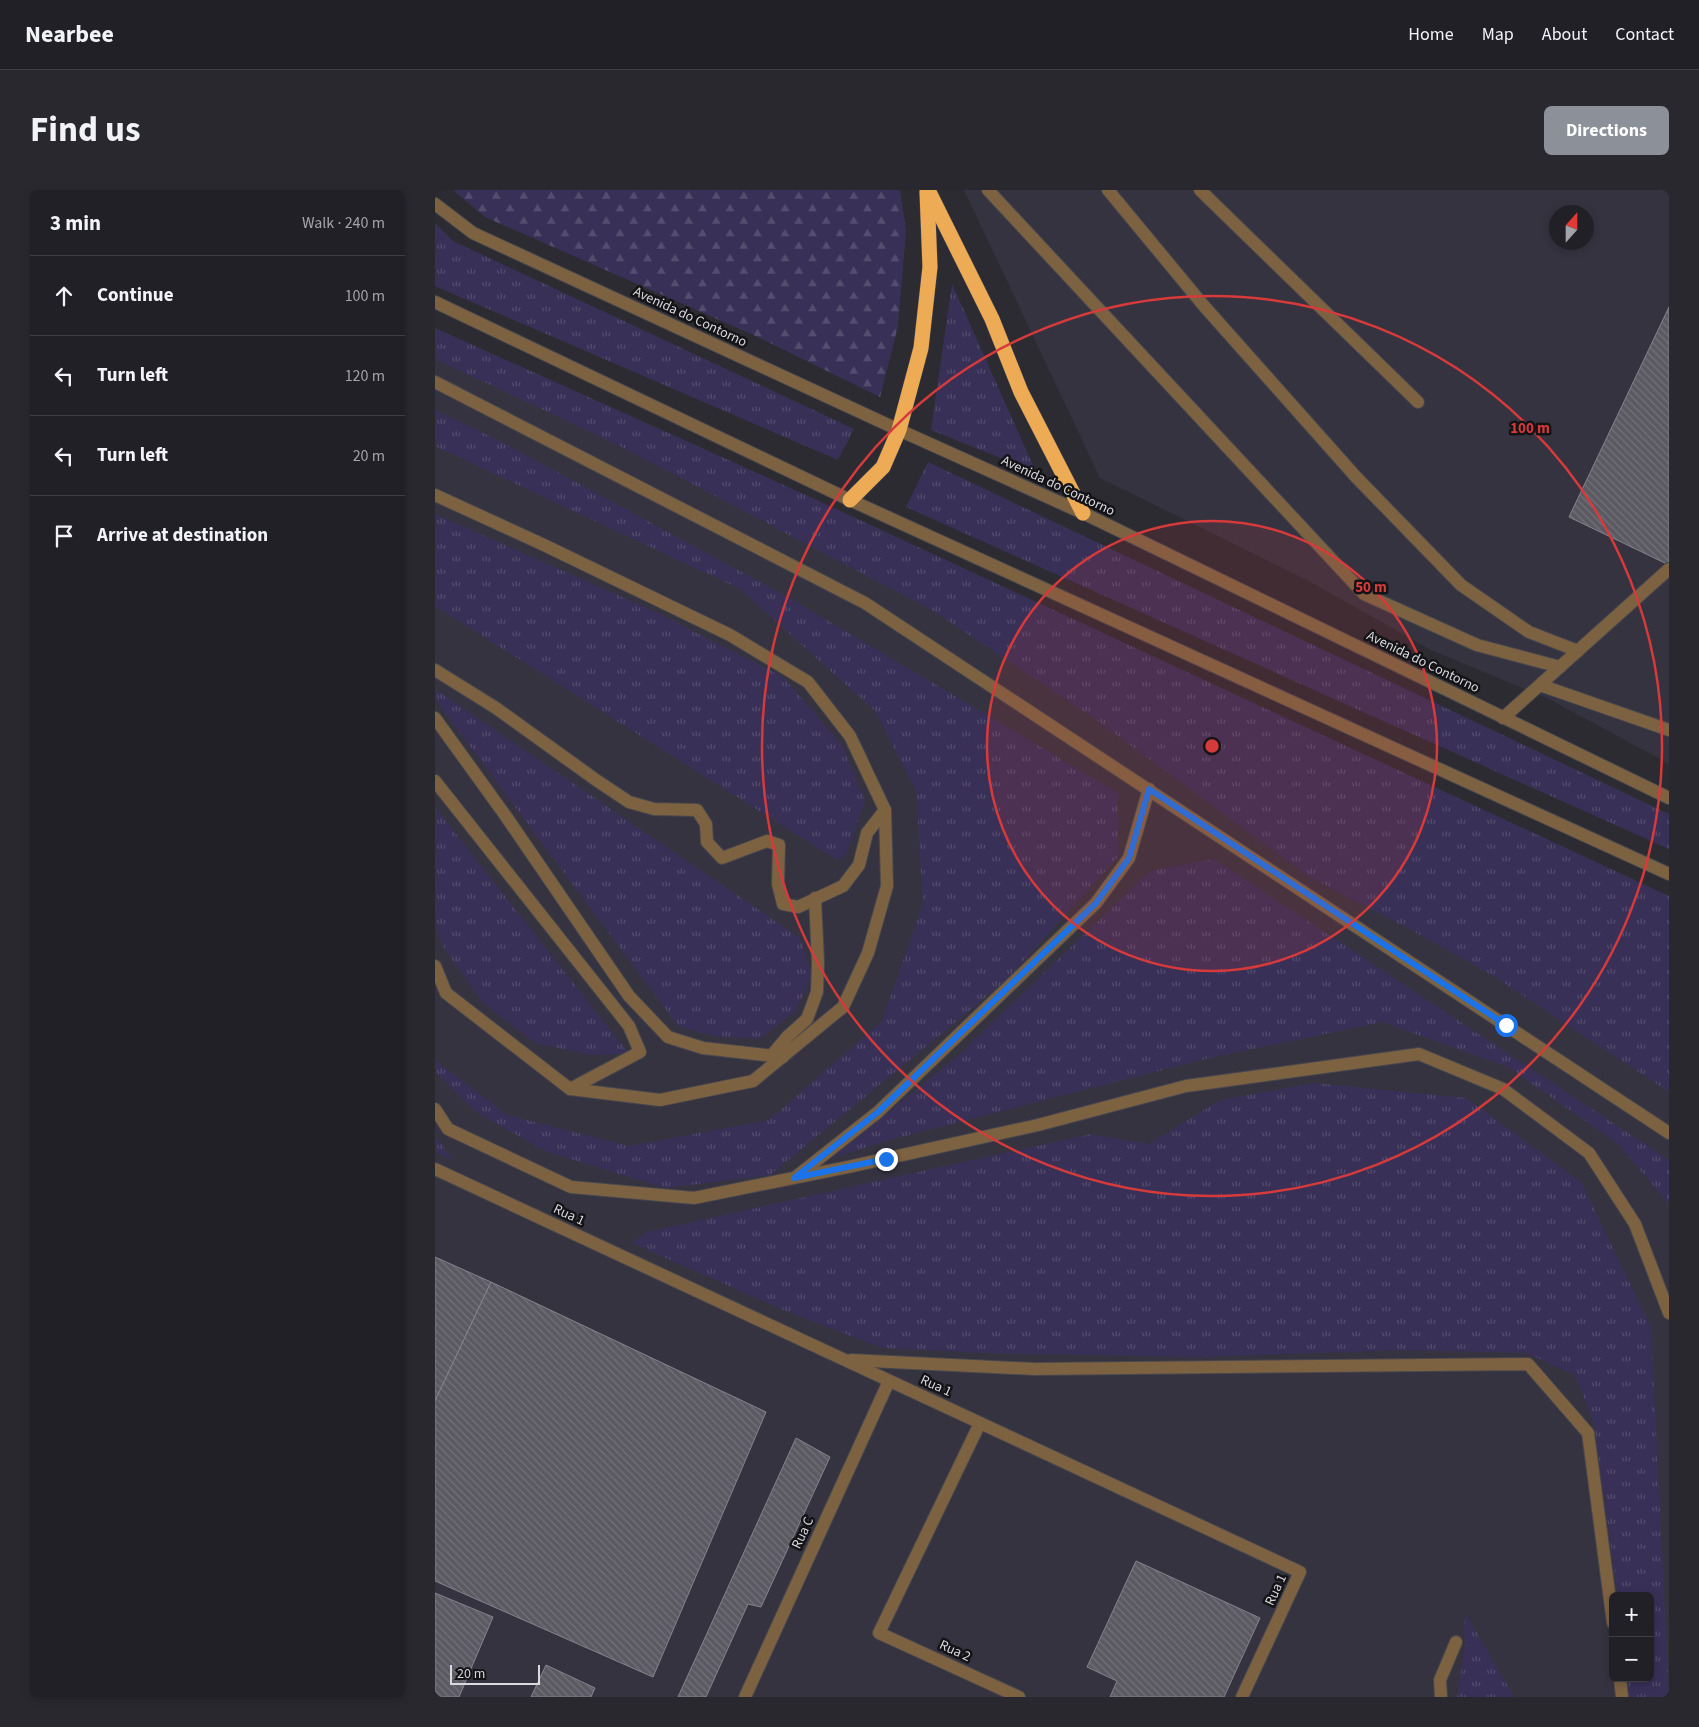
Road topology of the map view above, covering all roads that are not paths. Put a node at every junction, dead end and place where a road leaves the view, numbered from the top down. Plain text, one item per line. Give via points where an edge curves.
1 (928, 190) edge
2 (988, 190) edge
3 (1108, 190) edge
4 (1200, 190) edge
5 (435, 204) edge
6 (435, 302) edge
7 (435, 382) edge
8 (1418, 402) dead end
9 (899, 430) junction
10 (435, 495) edge
11 (850, 500) junction
12 (1083, 513) junction
13 (1669, 569) edge
14 (1578, 651) junction
15 (1560, 667) junction
16 (435, 670) edge
17 (1540, 685) junction
18 (435, 718) edge
19 (1503, 718) junction
20 (1669, 730) edge
21 (435, 781) edge
22 (1149, 789) junction
23 (1669, 798) edge
24 (885, 810) junction
25 (1669, 874) edge
26 (815, 898) junction
27 (435, 966) edge
28 (777, 1057) junction
29 (570, 1089) junction
30 (435, 1109) edge
31 (1669, 1133) edge
32 (435, 1169) edge
33 (794, 1178) junction
34 (1669, 1313) edge
35 (843, 1360) junction
36 (889, 1381) junction
37 (979, 1423) junction
38 (1609, 1593) edge
39 (1456, 1642) dead end
40 (1620, 1682) edge
41 (745, 1697) edge
42 (1019, 1697) edge
43 (1242, 1697) edge
44 (1441, 1697) edge
45 (1622, 1697) edge

1 - 9 highway via 930,267 921,348
1 - 12 highway via 993,319 1021,392
2 - 15 street via 1364,594 1477,645
3 - 14 street via 1204,306 1356,477 1461,585 1529,632
4 - 8 street
5 - 9 street, Avenida do Contorno via 473,233
6 - 11 street
7 - 22 street via 865,603
9 - 11 highway via 883,467
9 - 12 street, Avenida do Contorno
10 - 24 street via 730,634 808,682 850,736
11 - 25 street
12 - 19 street, Avenida do Contorno
13 - 14 street
14 - 15 street
15 - 17 street
16 - 26 street via 496,708 629,802 654,809 697,810 706,824 707,842 722,858 767,841 779,845 778,884 783,904 798,907
17 - 19 street
17 - 20 street
18 - 28 street via 629,996 668,1038 703,1048
19 - 23 street, Avenida do Contorno
21 - 29 street via 629,1026 640,1052
22 - 31 street
22 - 33 street via 1129,858 1096,903 878,1112
24 - 26 street via 867,833 859,865 843,886
24 - 28 street via 887,886 868,953 843,1007
26 - 28 street via 817,992 807,1019 787,1037
27 - 29 street via 447,993
28 - 29 street via 753,1081 660,1100
30 - 33 street via 447,1129 571,1187 694,1198
32 - 35 street, Rua 1
33 - 34 street via 1038,1124 1186,1086 1419,1054 1503,1088 1589,1153 1635,1224
35 - 36 street, Rua 1
35 - 38 street via 1035,1369 1529,1364 1588,1433
36 - 37 street, Rua 1
36 - 41 street, Rua C
37 - 42 street, Rua 2 via 879,1633
37 - 43 street, Rua 1 via 1300,1572
39 - 44 street via 1440,1680
40 - 45 street

